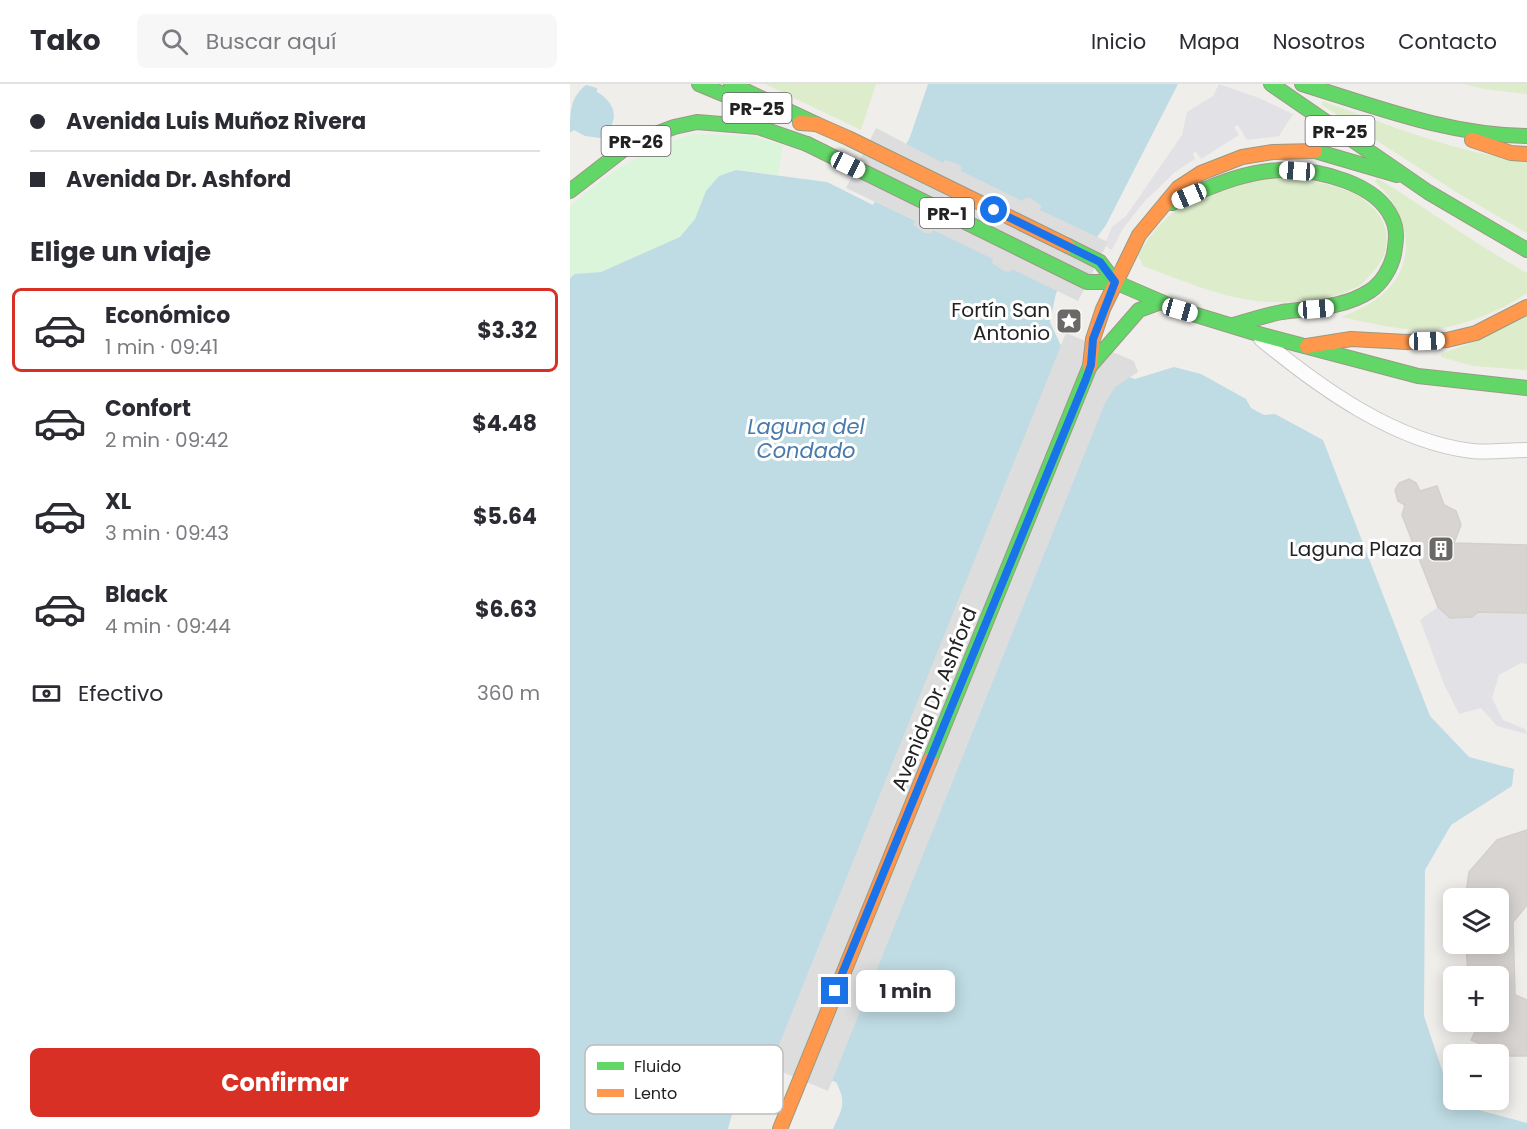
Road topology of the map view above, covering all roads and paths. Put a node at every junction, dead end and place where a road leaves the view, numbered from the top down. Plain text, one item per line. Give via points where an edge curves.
1 (699, 84) edge
2 (731, 84) edge
3 (752, 84) edge
4 (1270, 84) edge
5 (1302, 84) edge
6 (816, 124) junction
7 (1448, 128) junction
8 (1527, 136) edge
9 (807, 144) joint
10 (1527, 154) edge
11 (1408, 179) junction
12 (570, 191) edge
13 (1159, 209) junction
14 (1527, 250) edge
15 (1115, 282) junction
16 (1161, 302) junction
17 (1527, 307) edge
18 (1234, 325) junction
19 (1255, 333) junction
20 (1304, 347) junction
21 (1091, 365) junction
22 (1527, 388) edge
23 (1527, 450) edge
24 (780, 1129) edge

1 - 6 main road, PR-25 via 792,123
2 - 6 main road, PR-1
3 - 6 main road via 798,109
4 - 11 main road, PR-25
5 - 7 main road
6 - 15 main road, PR-1 via 1100,262
7 - 8 main road
7 - 10 main road via 1479,143
9 - 12 main road, PR-26 via 758,127 697,122 632,143
9 - 15 main road, PR-1 via 1087,282
11 - 13 main road, Avenida Dr. Ashford via 1310,150 1273,152 1242,157 1202,173 1178,188
11 - 14 main road, PR-25
13 - 15 main road, Avenida Dr. Ashford via 1139,235
13 - 18 main road via 1217,183 1283,170 1341,179 1376,198 1388,211 1396,249 1386,276 1371,290 1331,307 1269,315
15 - 16 main road, PR-1
15 - 21 main road, Avenida Dr. Ashford via 1093,339
16 - 18 main road, PR-1
16 - 21 main road via 1139,310
17 - 20 main road, PR-1 via 1476,333 1447,340 1351,339
18 - 19 main road, PR-1
19 - 20 main road, PR-1
19 - 23 street via 1327,390 1414,437 1472,451
20 - 22 main road via 1418,376
21 - 24 main road, Avenida Dr. Ashford

